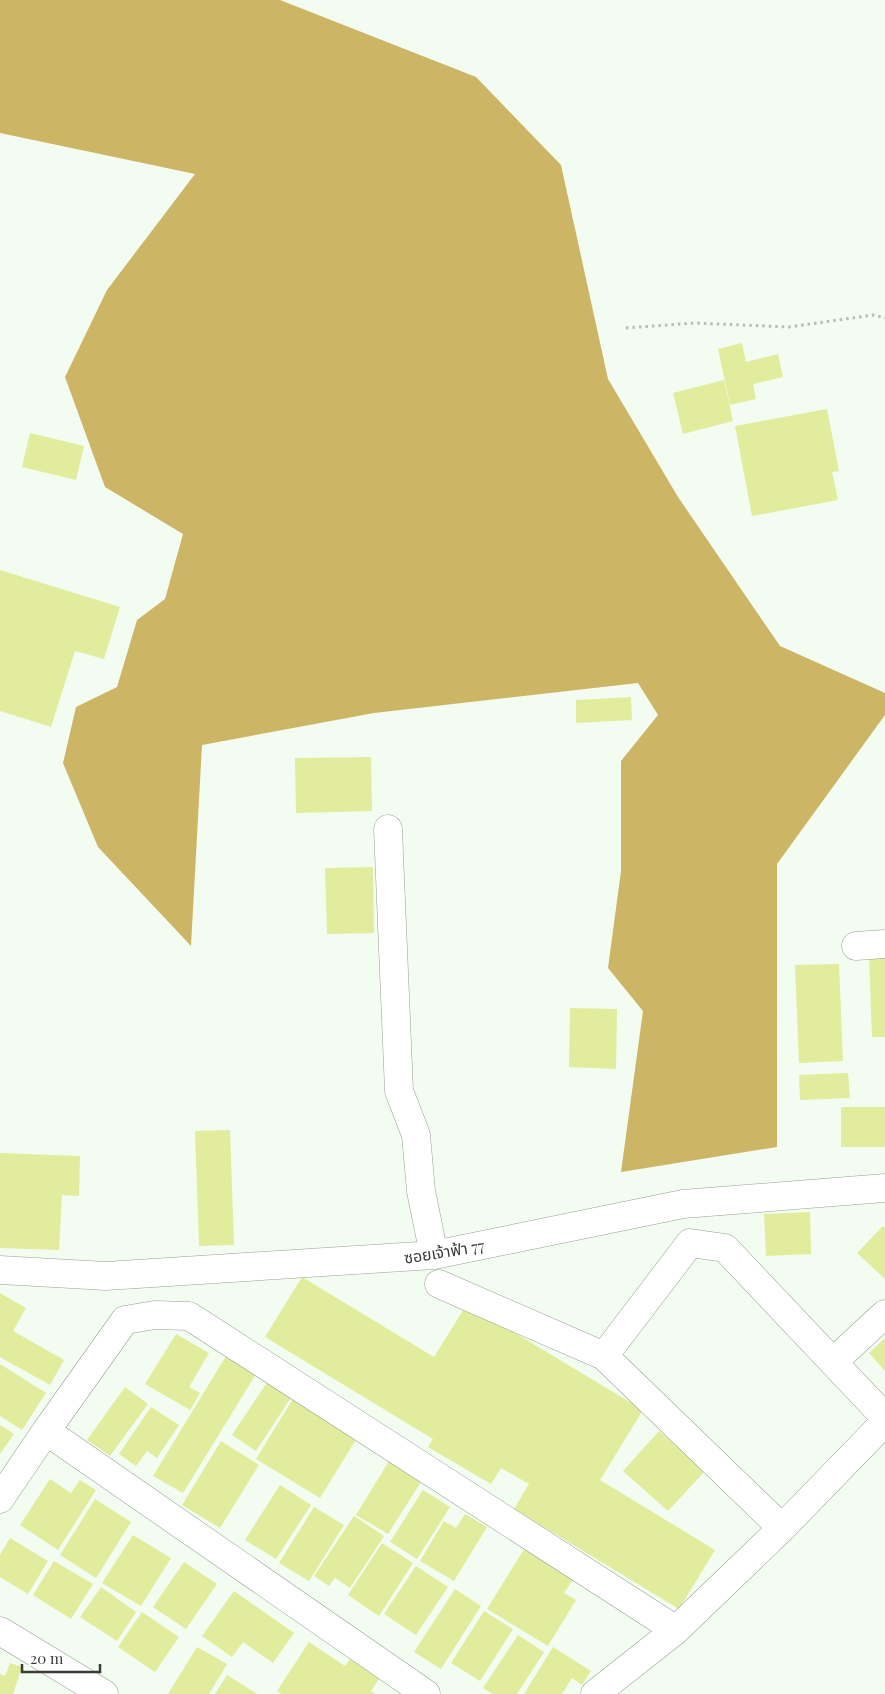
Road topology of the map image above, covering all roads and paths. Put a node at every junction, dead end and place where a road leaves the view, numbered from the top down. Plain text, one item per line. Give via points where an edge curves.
1 (885, 318) edge
2 (626, 328) dead end
3 (388, 829) dead end
4 (885, 944) edge
5 (856, 946) dead end
6 (885, 1188) edge
7 (434, 1255) junction
8 (0, 1270) edge
9 (439, 1284) dead end
10 (885, 1314) edge
11 (604, 1356) junction
12 (833, 1362) junction
13 (885, 1417) edge
14 (885, 1422) edge
15 (46, 1431) junction
16 (0, 1499) edge
17 (782, 1528) junction
18 (676, 1630) junction
19 (0, 1631) edge
20 (104, 1694) edge
21 (426, 1694) edge
22 (595, 1694) edge

1 - 2 path via 873,315 789,327 695,323
3 - 7 street via 399,1090 416,1134 421,1191
4 - 5 street
6 - 7 street, ซอยเจ้าฟ้า 77 via 683,1204
7 - 8 street, ซอยเจ้าฟ้า 77 via 106,1276
9 - 11 street
10 - 12 street
11 - 12 street via 690,1243 725,1248
11 - 17 street
12 - 13 street
14 - 17 street
15 - 16 street
15 - 18 street via 125,1320 155,1315 189,1316
15 - 21 street
17 - 18 street
18 - 22 street
19 - 20 street

